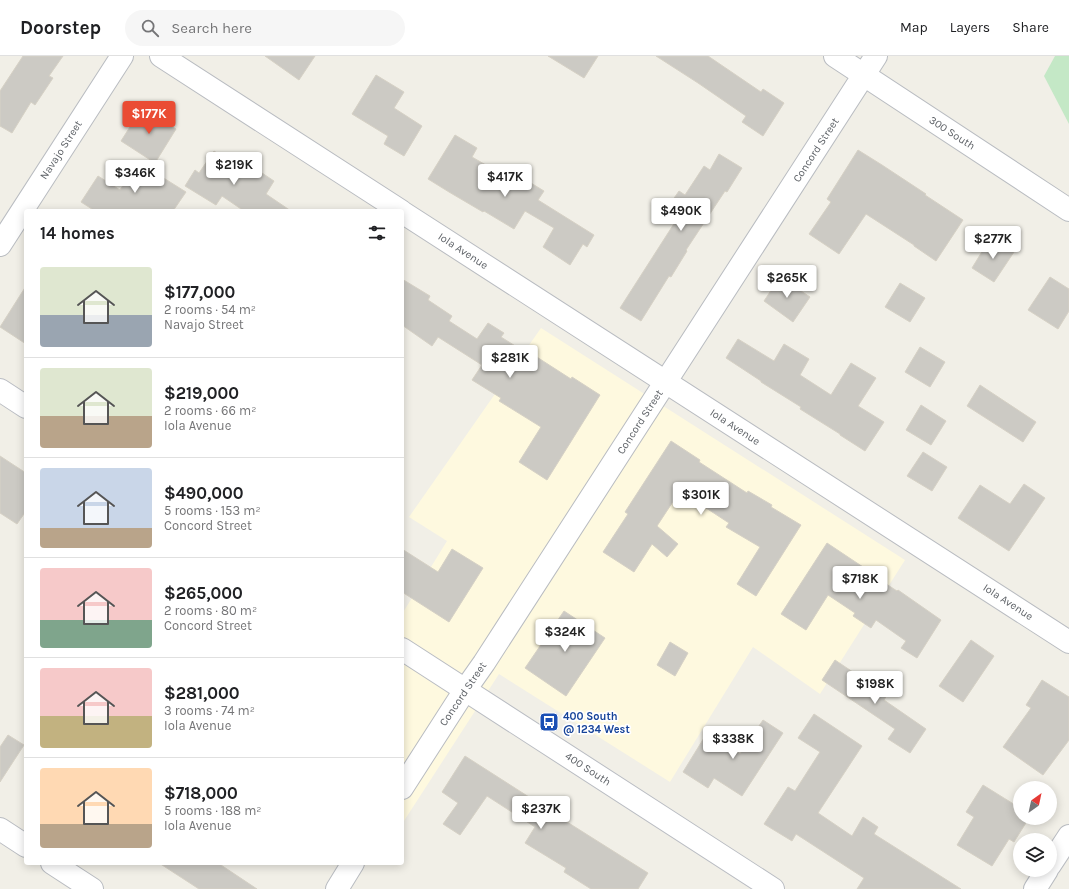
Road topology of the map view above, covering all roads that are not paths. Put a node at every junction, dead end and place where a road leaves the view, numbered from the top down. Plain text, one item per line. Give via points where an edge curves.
1 (122, 56) edge
2 (161, 56) edge
3 (835, 56) edge
4 (876, 56) edge
5 (864, 75) junction
6 (399, 209) edge
7 (1069, 210) edge
8 (404, 212) edge
9 (0, 245) edge
10 (666, 382) junction
11 (0, 390) edge
12 (24, 405) edge
13 (1069, 642) edge
14 (404, 650) edge
15 (465, 690) junction
16 (404, 785) edge
17 (0, 829) edge
18 (1069, 836) edge
19 (24, 845) edge
20 (1057, 854) edge
21 (55, 865) edge
22 (352, 865) edge
23 (1043, 877) edge
24 (92, 889) edge
25 (336, 889) edge
26 (773, 889) edge
27 (1035, 889) edge

1 - 9 street, Navajo Street
2 - 6 street, Iola Avenue
3 - 5 street, 300 South
4 - 5 street, Concord Street
5 - 7 street, 300 South
5 - 10 street, Concord Street
8 - 10 street, Iola Avenue
10 - 13 street, Iola Avenue
10 - 15 street, Concord Street
11 - 12 street
14 - 15 street, 400 South
15 - 16 street, Concord Street
15 - 26 street, 400 South
17 - 19 street
18 - 20 street
21 - 24 street
22 - 25 street
23 - 27 street

